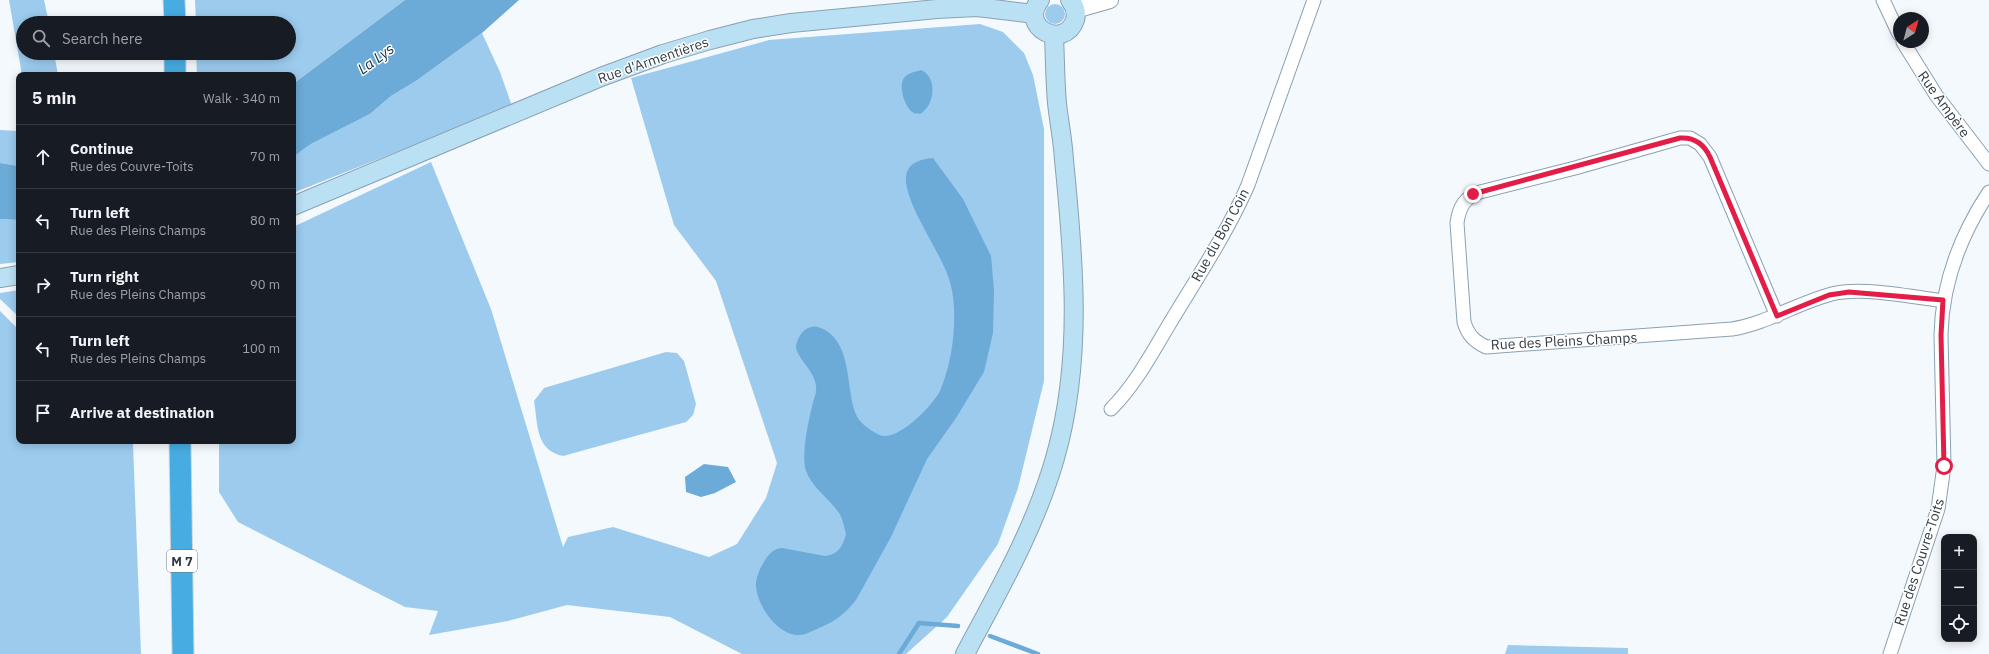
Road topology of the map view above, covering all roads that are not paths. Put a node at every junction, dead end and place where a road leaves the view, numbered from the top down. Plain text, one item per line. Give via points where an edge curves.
1 (174, 0) edge
2 (1110, 0) edge
3 (1314, 0) edge
4 (1883, 0) edge
5 (1073, 5) edge
6 (914, 6) edge
7 (1037, 7) edge
8 (175, 16) edge
9 (1893, 21) edge
10 (1054, 35) junction
11 (1907, 48) edge
12 (175, 60) edge
13 (175, 72) edge
14 (1989, 164) edge
15 (1989, 192) edge
16 (296, 205) edge
17 (16, 275) edge
18 (0, 278) edge
19 (1943, 300) junction
20 (1777, 316) junction
21 (1111, 409) dead end
22 (180, 444) edge
23 (183, 654) edge
24 (965, 654) edge
25 (1890, 654) edge

1 - 8 highway
2 - 5 street
3 - 21 street, Rue du Bon Coin via 1238,207 1139,372
4 - 9 street
5 - 10 main road via 1076,17 1071,28
6 - 7 main road, Rue d'Armentières
6 - 16 main road, Rue d'Armentières via 771,26 732,34 663,54 582,85
7 - 10 main road via 1036,24 1040,29
10 - 24 main road via 1057,102 1065,164 1074,296 1074,346 1069,391 1055,458 1037,513 1022,547
11 - 14 street, Rue Ampère via 1936,95
12 - 13 highway
15 - 19 street, Rue des Couvre-Toits via 1957,250
17 - 18 main road
19 - 20 street, Rue des Pleins Champs via 1849,292 1829,295
19 - 25 street, Rue des Couvre-Toits via 1942,487 1938,509
20 - 20 street, Rue des Pleins Champs via 1722,331 1486,346 1474,340 1464,322 1456,223 1459,210 1469,196 1480,192 1672,140 1690,138 1707,152
22 - 23 highway, M 7

